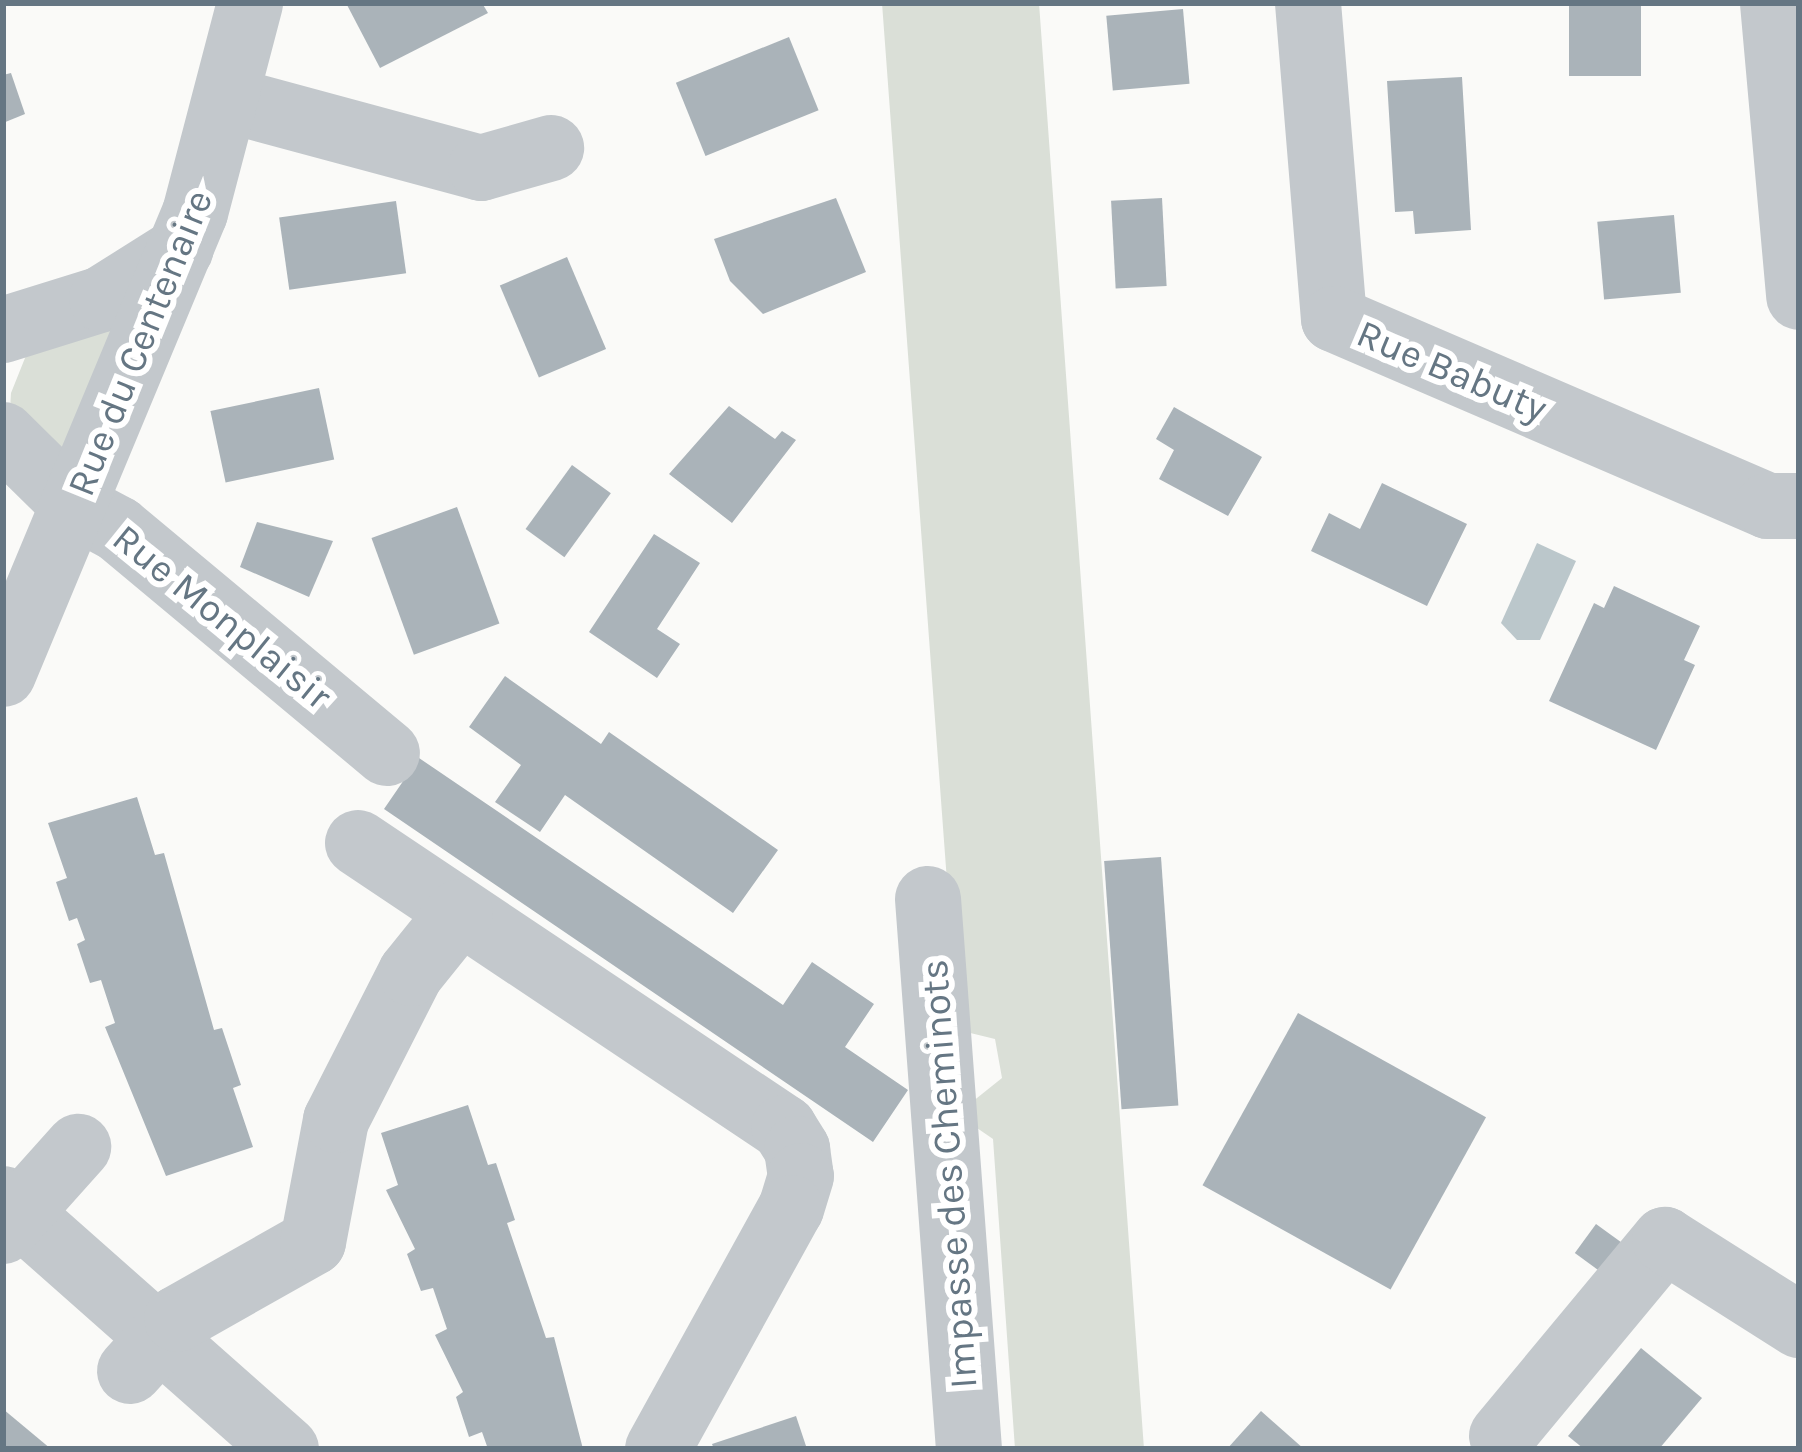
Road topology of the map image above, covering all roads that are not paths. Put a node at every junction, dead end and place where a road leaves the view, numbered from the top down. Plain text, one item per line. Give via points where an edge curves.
1 (250, 3) edge
2 (1308, 3) edge
3 (1773, 3) edge
4 (229, 100) junction
5 (1789, 115) edge
6 (551, 148) dead end
7 (181, 249) junction
8 (1799, 298) edge
9 (3, 330) edge
10 (3, 435) edge
11 (75, 506) junction
12 (1799, 506) edge
13 (3, 674) edge
14 (387, 753) dead end
15 (358, 843) dead end
16 (928, 899) dead end
17 (460, 912) junction
18 (78, 1148) dead end
19 (7, 1225) edge
20 (1799, 1325) edge
21 (144, 1353) junction
22 (1502, 1436) dead end
23 (217, 1449) edge
24 (286, 1449) edge
25 (658, 1449) edge
26 (970, 1449) edge

1 - 4 street, Rue du Centenaire
2 - 12 street, Rue Babuty via 1334,319 1768,506
3 - 5 street
4 - 6 street via 481,167
4 - 7 street, Rue du Centenaire
5 - 8 street
7 - 9 street via 88,305
7 - 11 street, Rue du Centenaire
10 - 11 street, Rue Monplaisir
11 - 13 street, Rue du Centenaire
11 - 14 street, Rue Monplaisir via 118,529
15 - 17 street
16 - 26 street, Impasse des Cheminots
17 - 21 street via 411,974 336,1120 313,1242
17 - 25 street via 784,1128 797,1149 801,1176 791,1208
18 - 19 street
19 - 21 street
20 - 22 street via 1665,1240
21 - 23 street
21 - 24 street

